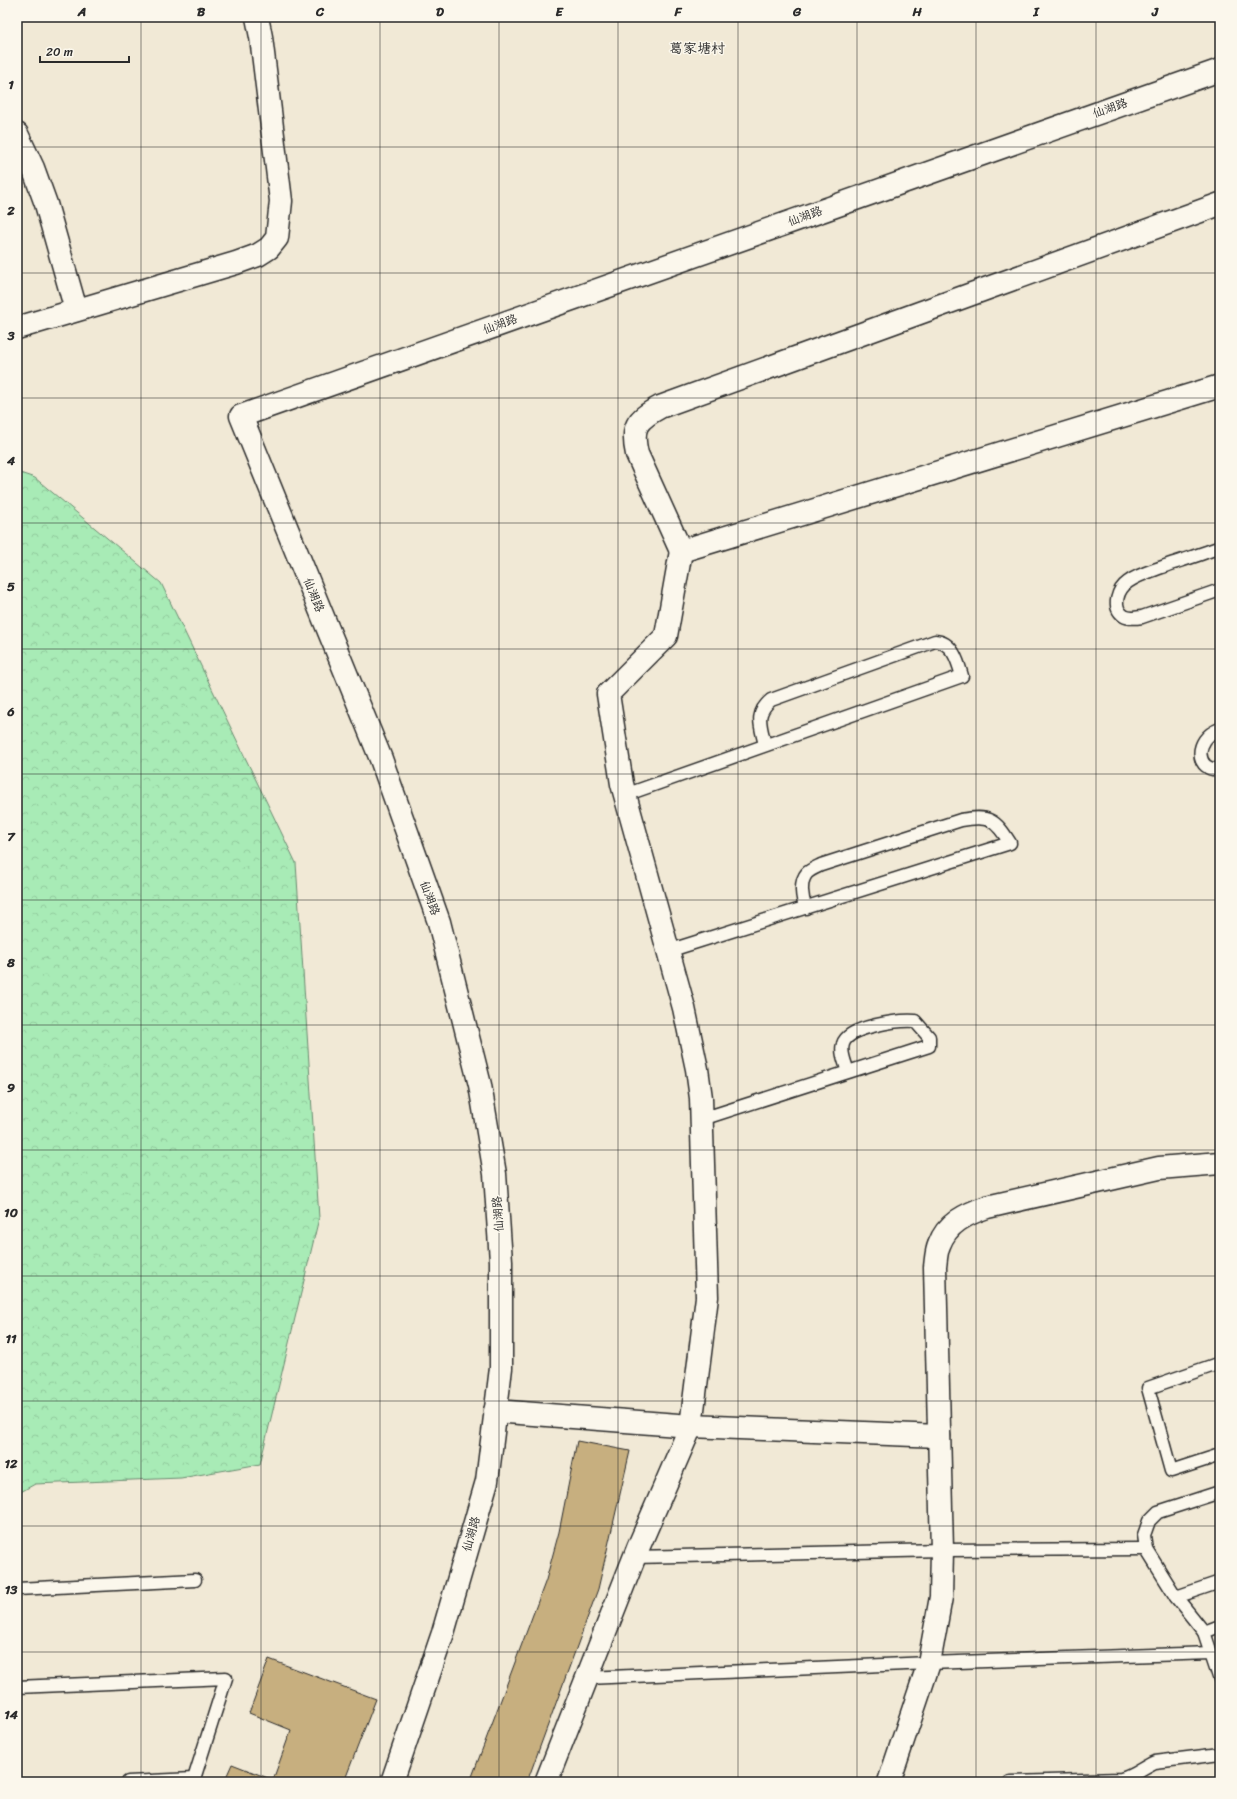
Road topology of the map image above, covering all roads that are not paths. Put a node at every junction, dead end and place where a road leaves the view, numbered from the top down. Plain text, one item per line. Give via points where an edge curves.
1 (257, 17) edge
2 (1220, 70) edge
3 (17, 134) edge
4 (1220, 204) edge
5 (76, 310) junction
6 (17, 328) edge
7 (1220, 386) edge
8 (1220, 547) edge
9 (681, 551) junction
10 (1220, 590) edge
11 (1220, 729) edge
12 (765, 745) junction
13 (1220, 769) edge
14 (625, 795) junction
15 (806, 908) junction
16 (668, 951) junction
17 (848, 1072) junction
18 (702, 1119) junction
19 (1220, 1163) edge
20 (1220, 1363) edge
21 (495, 1411) junction
22 (690, 1426) junction
23 (939, 1436) junction
24 (1220, 1455) edge
25 (1220, 1492) edge
26 (1146, 1549) junction
27 (942, 1550) junction
28 (634, 1556) junction
29 (195, 1580) dead end
30 (1220, 1582) edge
31 (17, 1589) edge
32 (1176, 1597) junction
33 (1220, 1626) edge
34 (1204, 1632) junction
35 (1211, 1653) junction
36 (929, 1663) junction
37 (587, 1678) junction
38 (1220, 1680) edge
39 (17, 1687) edge
40 (1220, 1754) edge
41 (194, 1781) edge
42 (128, 1782) edge
43 (392, 1782) edge
44 (546, 1782) edge
45 (889, 1782) edge
46 (1010, 1782) edge

1 - 5 street via 281,201 277,238 269,248 258,255
2 - 21 street, 仙湖路 via 241,416 381,759 441,929 480,1085 495,1174 501,1261 501,1368
3 - 5 street via 46,204
4 - 9 street via 660,407 645,415 634,430 637,454
5 - 6 street
7 - 9 street
8 - 10 lane via 1129,581 1118,593 1118,610 1124,616 1142,617
9 - 14 street via 666,636 608,694
11 - 13 lane via 1212,732 1203,741 1201,753 1205,764 1210,768
12 - 12 lane via 759,719 763,707 771,700 935,641 943,642 957,659 962,676
12 - 14 lane
14 - 16 street
15 - 15 lane via 927,870 1010,843 1002,830 990,819 976,817 953,822 812,870 803,881 802,899
15 - 16 lane
16 - 18 street via 684,1008 697,1070 702,1098
17 - 17 lane via 929,1046 929,1037 915,1021 893,1021 858,1031 848,1036 843,1044
17 - 18 lane
18 - 22 street via 707,1296
19 - 23 street via 1159,1168 987,1207 964,1215 950,1227 939,1245 935,1267
20 - 24 lane via 1148,1388 1171,1471
21 - 22 street
21 - 43 street, 仙湖路 via 487,1481 443,1633
22 - 23 street
22 - 28 street
23 - 27 street
25 - 26 lane via 1158,1512 1149,1521 1144,1535
26 - 27 lane
26 - 32 lane
27 - 28 lane
27 - 36 street via 941,1597
28 - 37 street
29 - 31 lane
30 - 32 lane
32 - 34 lane
33 - 34 lane
34 - 35 lane
35 - 36 lane
35 - 38 lane
36 - 37 lane
36 - 45 street
37 - 44 street
39 - 41 lane via 226,1678
40 - 46 lane via 1155,1762 1130,1777 1121,1779
41 - 42 lane

